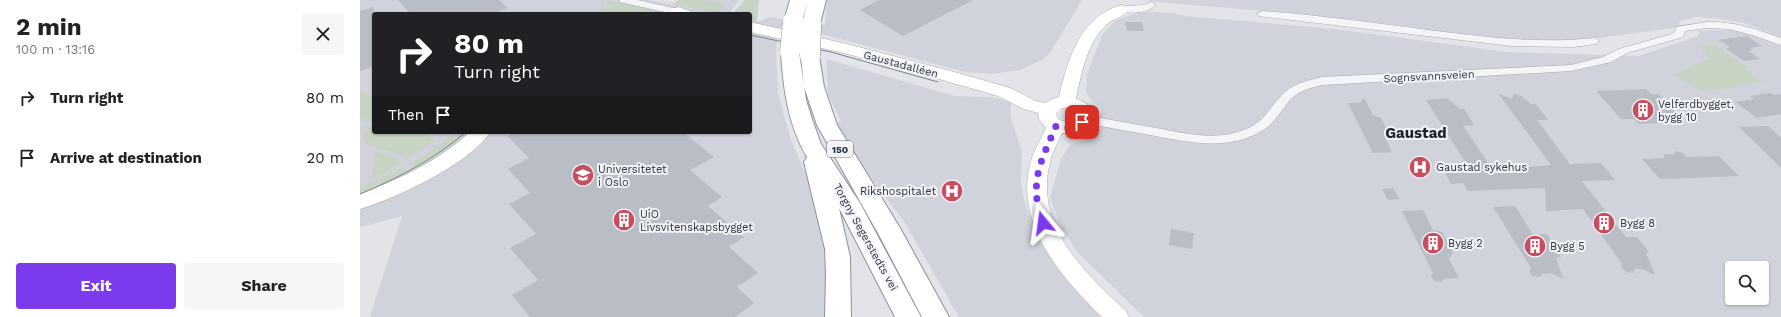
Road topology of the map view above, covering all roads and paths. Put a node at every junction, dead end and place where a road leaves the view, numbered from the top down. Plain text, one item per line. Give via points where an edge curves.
1 (624, 0) edge
2 (799, 0) edge
3 (817, 0) edge
4 (1118, 7) edge
5 (676, 12) edge
6 (1262, 14) dead end
7 (752, 27) edge
8 (1595, 41) dead end
9 (1781, 42) edge
10 (800, 54) junction
11 (1067, 103) junction
12 (1052, 118) junction
13 (1084, 119) junction
14 (480, 134) edge
15 (811, 145) junction
16 (360, 202) edge
17 (838, 317) edge
18 (908, 317) edge
19 (936, 317) edge
20 (1117, 317) edge

1 - 5 street
2 - 10 highway, Torgny Segerstedts vei / 150, bridge via 794,21
3 - 10 highway, Torgny Segerstedts vei / 150, bridge via 812,24
4 - 11 street via 1091,34 1076,67
6 - 8 street via 1332,20 1514,44 1570,45
7 - 12 street, Gaustadalléen via 846,49 1004,92
9 - 13 street, Sognsvannsveien via 1739,28 1705,26 1680,29 1680,34 1676,36 1623,52 1607,60 1572,68 1322,81 1292,92 1258,128 1242,135 1217,140 1188,138
10 - 15 highway, Torgny Segerstedts vei / 150 via 792,85 796,105
10 - 19 highway, Torgny Segerstedts vei / 150 via 827,125
11 - 12 street via 1054,105
11 - 13 street via 1082,108 1085,112
12 - 13 street via 1073,127
12 - 20 street via 1037,178 1040,214 1051,241 1067,266
14 - 16 street via 463,149 419,177
15 - 17 highway via 828,204 837,250
15 - 18 highway, Torgny Segerstedts vei / 150 via 852,209

